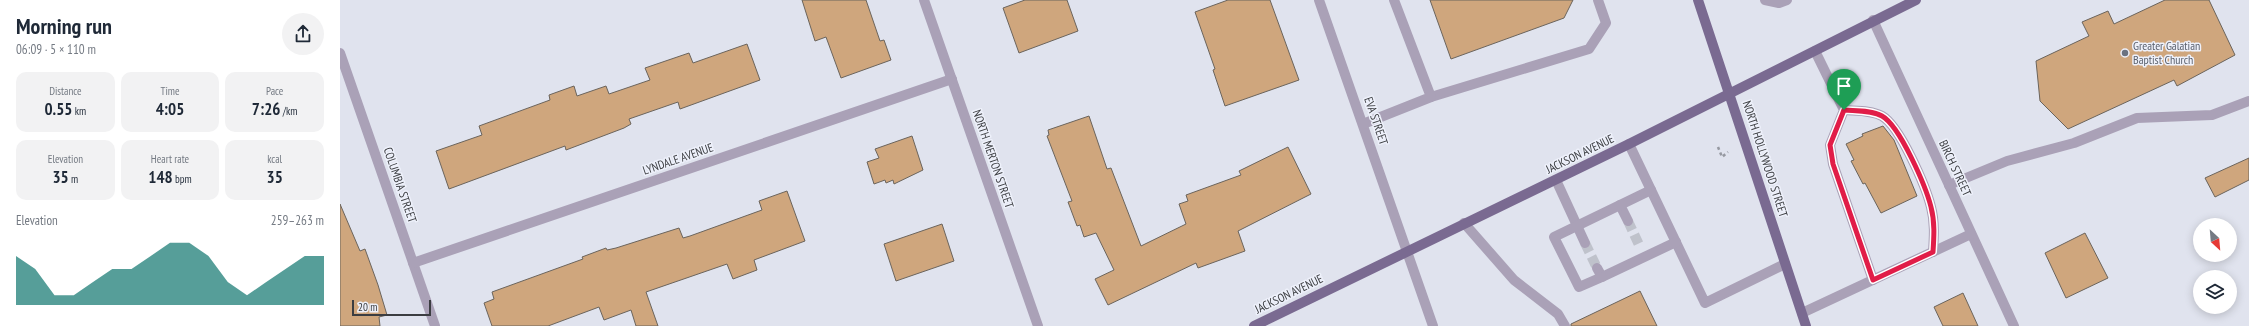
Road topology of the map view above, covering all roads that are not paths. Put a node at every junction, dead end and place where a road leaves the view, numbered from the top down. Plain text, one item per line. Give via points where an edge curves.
1 (924, 0) edge
2 (1319, 0) edge
3 (1394, 0) edge
4 (1598, 0) edge
5 (1698, 0) edge
6 (1765, 0) edge
7 (1787, 0) edge
8 (1916, 0) edge
9 (1906, 2) edge
10 (1873, 20) junction
11 (1815, 50) junction
12 (340, 53) edge
13 (952, 79) junction
14 (1730, 94) junction
15 (1431, 97) junction
16 (2249, 101) edge
17 (1844, 110) junction
18 (1363, 124) junction
19 (1630, 144) junction
20 (1556, 180) junction
21 (1949, 185) junction
22 (1651, 190) junction
23 (1620, 205) junction
24 (1628, 221) tunnel mouth
25 (1464, 223) junction
26 (1578, 226) junction
27 (1971, 234) junction
28 (1676, 242) junction
29 (1585, 243) tunnel mouth
30 (1640, 247) tunnel mouth
31 (1408, 251) junction
32 (1933, 252) junction
33 (1645, 257) junction
34 (413, 263) junction
35 (1785, 264) junction
36 (1873, 280) junction
37 (1802, 313) junction
38 (435, 326) edge
39 (1038, 326) edge
40 (1254, 326) edge
41 (1434, 326) edge
42 (1565, 326) edge
43 (1806, 326) edge
44 (2014, 326) edge

1 - 13 street, NORTH MERTON STREET
2 - 18 street, EVA STREET
3 - 15 street
4 - 15 street via 1606,23 1589,49
5 - 14 main road, NORTH HOLLYWOOD STREET
6 - 7 street via 1779,3
8 - 9 main road, JACKSON AVENUE
9 - 10 main road, JACKSON AVENUE
10 - 11 main road, JACKSON AVENUE
10 - 21 street, BIRCH STREET
11 - 14 main road, JACKSON AVENUE
11 - 17 street
12 - 34 street, COLUMBIA STREET
13 - 34 street, LYNDALE AVENUE
13 - 39 street, NORTH MERTON STREET
14 - 19 main road, JACKSON AVENUE
14 - 35 main road, NORTH HOLLYWOOD STREET
15 - 18 street
16 - 21 street via 2212,115 2137,118 2074,143 2007,161
17 - 32 street via 1865,111 1882,116 1903,139 1931,205 1934,223
17 - 36 street via 1830,145 1833,164
18 - 31 street, EVA STREET
19 - 20 main road, JACKSON AVENUE
19 - 22 street
20 - 25 main road, JACKSON AVENUE
20 - 26 street
21 - 27 street, BIRCH STREET
22 - 23 street
22 - 28 street
23 - 24 street
23 - 26 street
25 - 31 main road, JACKSON AVENUE
25 - 42 street via 1514,280 1558,314
26 - 29 street
26 - 33 street via 1554,237 1579,287 1599,272
27 - 32 street
27 - 44 street, BIRCH STREET
28 - 33 street
28 - 35 street via 1705,303
30 - 33 street
31 - 40 main road, JACKSON AVENUE
31 - 41 street, EVA STREET
32 - 36 street
34 - 38 street, COLUMBIA STREET
35 - 37 main road, NORTH HOLLYWOOD STREET
36 - 37 street
37 - 43 main road, NORTH HOLLYWOOD STREET

